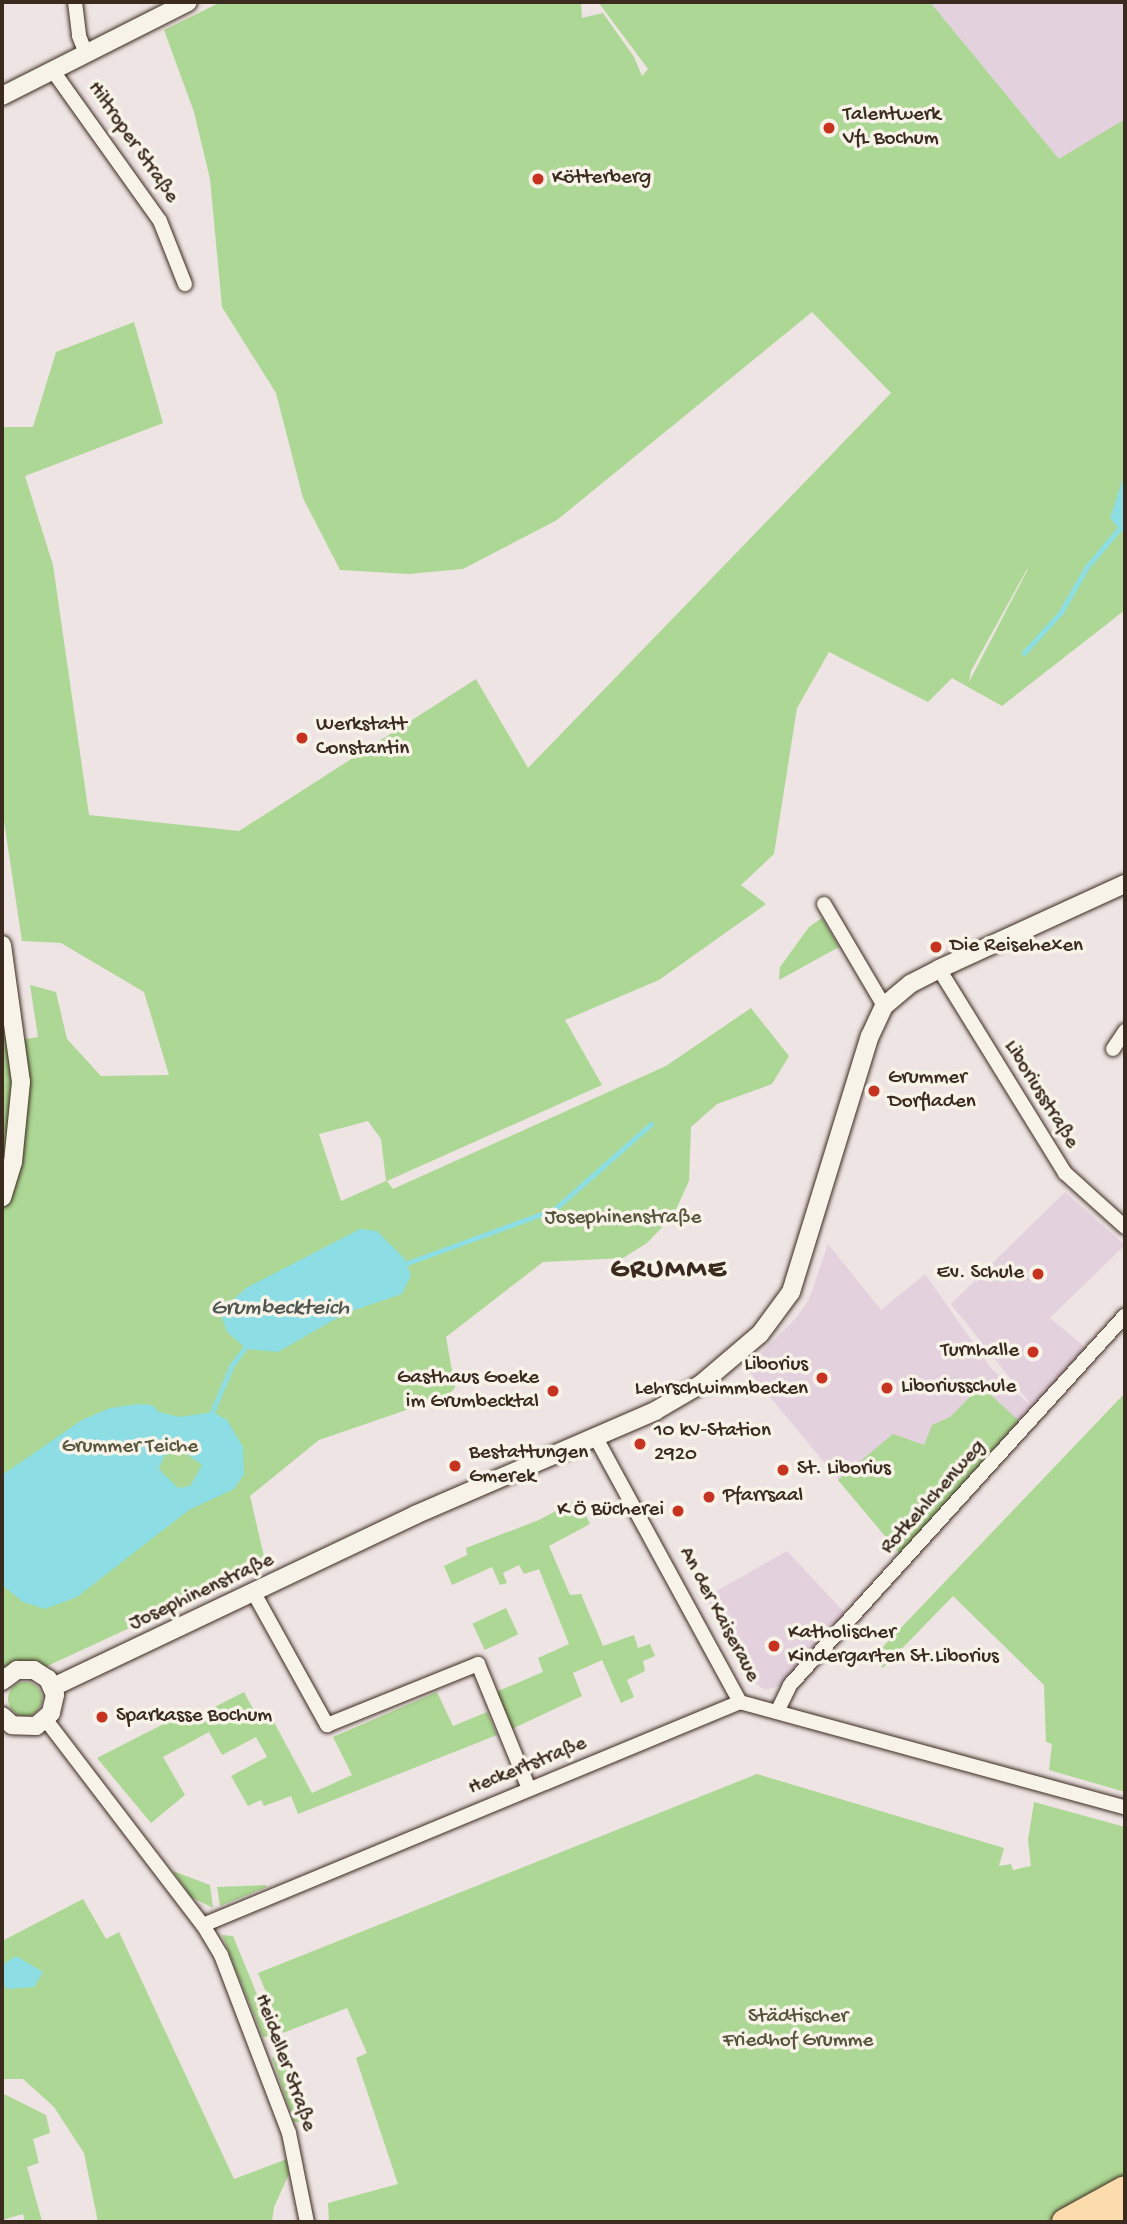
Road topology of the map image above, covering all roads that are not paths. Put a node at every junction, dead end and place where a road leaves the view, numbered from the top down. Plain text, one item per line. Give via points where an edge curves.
1 (75, 2) edge
2 (188, 2) edge
3 (86, 53) junction
4 (53, 71) junction
5 (2, 96) edge
6 (185, 284) dead end
7 (1125, 884) edge
8 (824, 904) dead end
9 (2, 945) edge
10 (939, 969) junction
11 (884, 1006) junction
12 (1125, 1031) edge
13 (1113, 1049) dead end
14 (2, 1197) edge
15 (1125, 1227) edge
16 (1125, 1315) edge
17 (596, 1438) junction
18 (255, 1595) junction
19 (4, 1672) edge
20 (53, 1687) junction
21 (740, 1702) junction
22 (778, 1710) junction
23 (2, 1717) edge
24 (46, 1720) junction
25 (529, 1789) junction
26 (1125, 1807) edge
27 (203, 1925) junction
28 (1125, 2189) edge
29 (1125, 2209) edge
30 (307, 2222) edge
31 (1065, 2222) edge
32 (1100, 2222) edge

1 - 3 street, Hiltroper Straße
2 - 3 street, Hiltroper Straße
3 - 4 street, Hiltroper Straße
4 - 5 street, Hiltroper Straße
4 - 6 street, Hiltroper Straße via 160,221
7 - 10 street, Josephinenstraße
8 - 11 street
9 - 14 street via 21,1082 13,1162
10 - 11 street, Josephinenstraße via 910,984
10 - 15 street, Liboriusstraße via 1065,1173
11 - 17 street, Josephinenstraße via 870,1036 809,1243 777,1314 702,1384
12 - 13 street
16 - 22 street, Rotkehlchenweg via 790,1685
17 - 18 street, Josephinenstraße via 415,1515
17 - 21 street, An der Kaiseraue
18 - 20 street, Josephinenstraße
18 - 25 street via 327,1725 478,1664
19 - 20 street via 34,1670
20 - 24 street via 55,1704
21 - 22 street
21 - 25 street, Heckertstraße
22 - 26 street
23 - 24 street via 24,1728
24 - 27 street
25 - 27 street, Heckertstraße
27 - 30 street, Heideller Straße via 221,1955 281,2110
28 - 31 highway
29 - 32 highway

